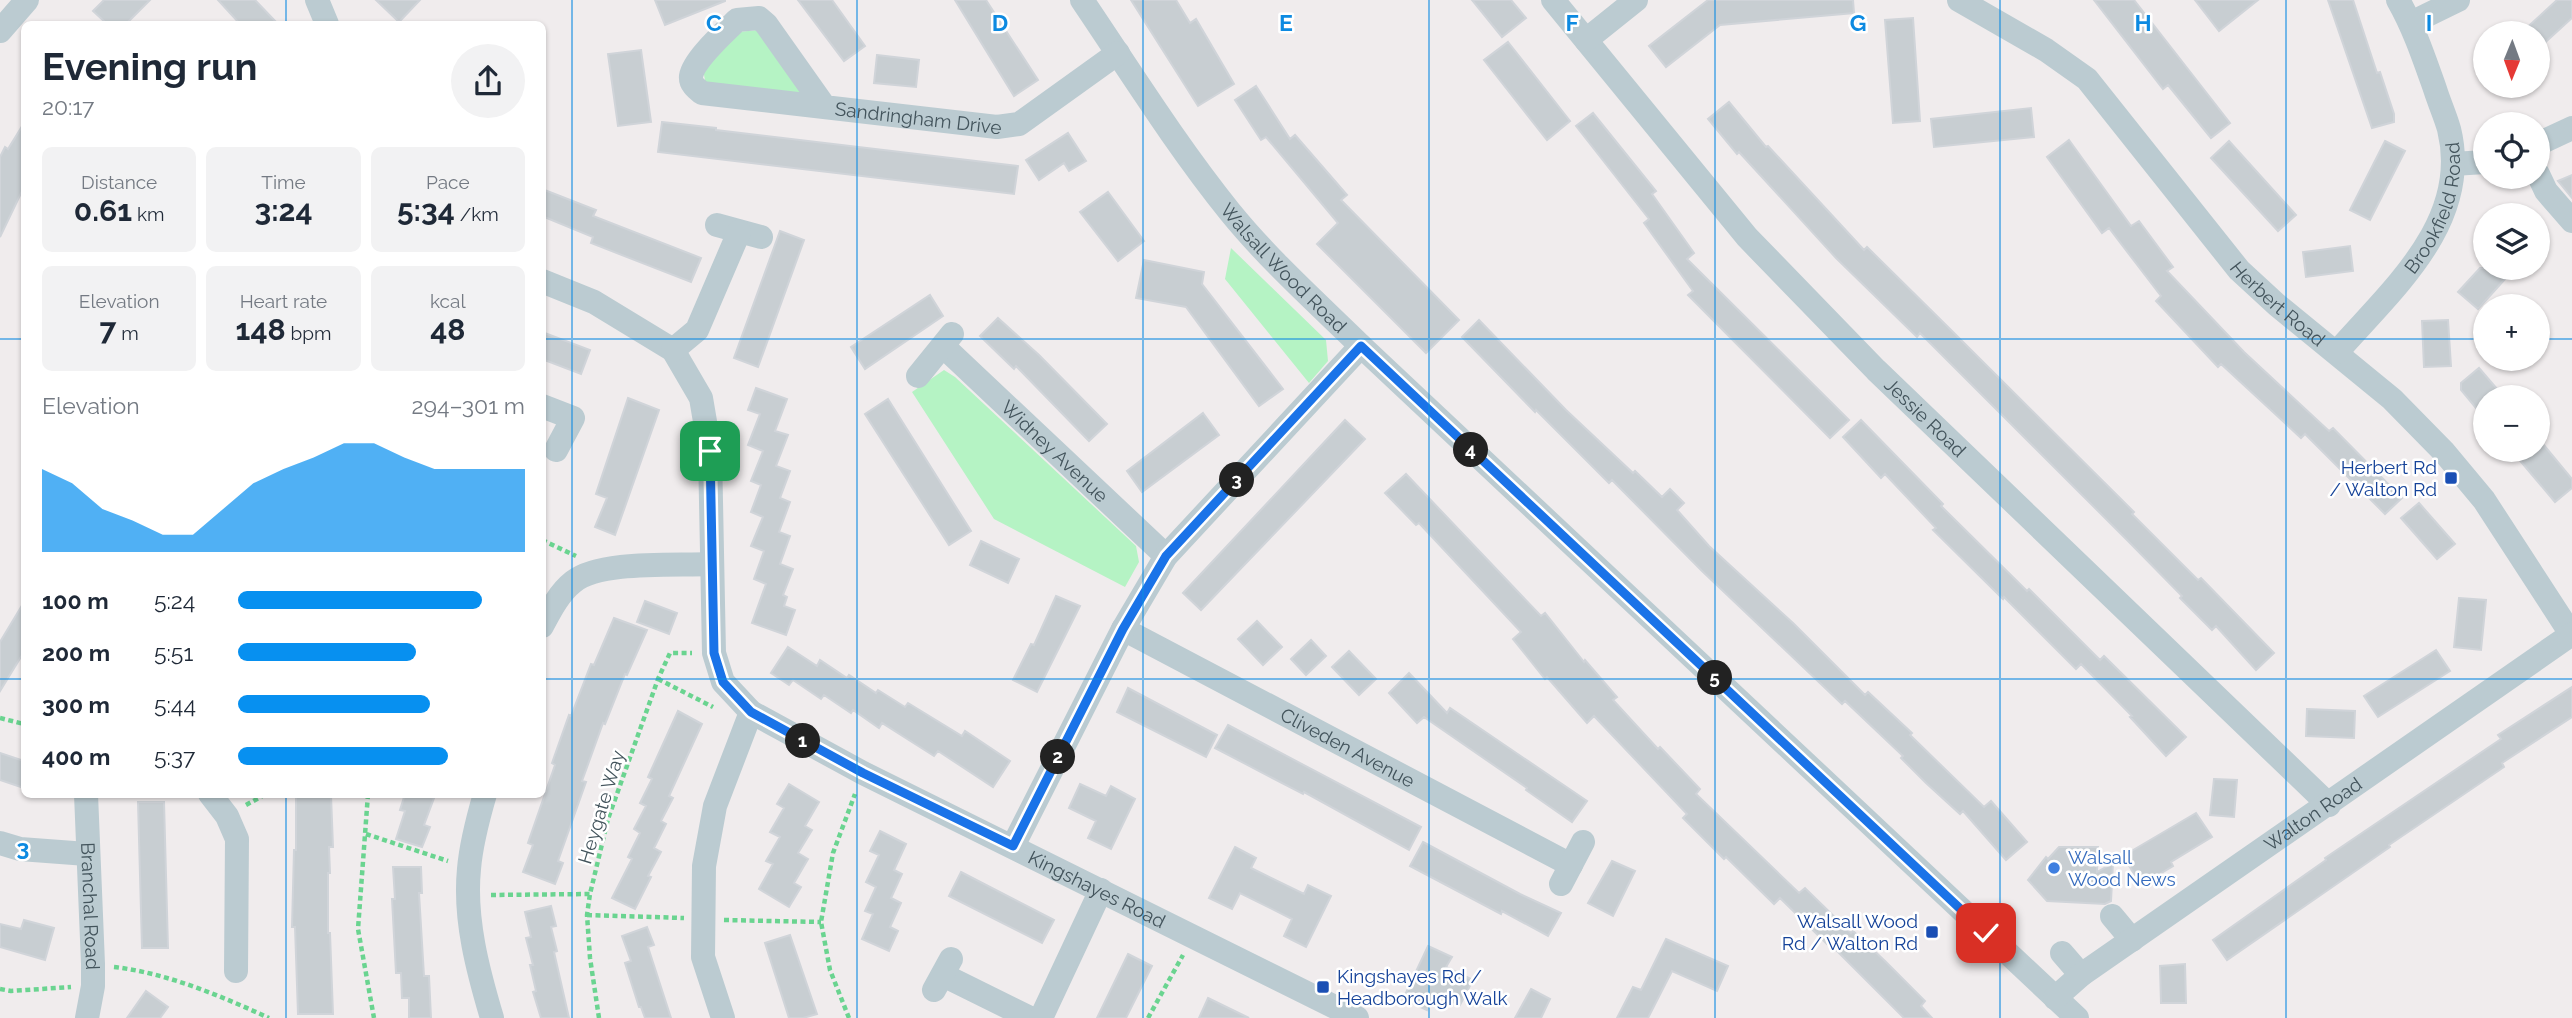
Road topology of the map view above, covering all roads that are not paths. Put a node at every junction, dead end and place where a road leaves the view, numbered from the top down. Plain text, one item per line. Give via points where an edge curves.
1 (27, 0) edge
2 (317, 0) edge
3 (1082, 0) edge
4 (1553, 0) edge
5 (1636, 0) edge
6 (1959, 0) edge
7 (2398, 0) edge
8 (2458, 0) edge
9 (326, 21) edge
10 (2411, 23) junction
11 (0, 32) edge
12 (1586, 40) junction
13 (1118, 53) junction
14 (824, 106) junction
15 (2572, 128) edge
16 (2550, 138) edge
17 (2473, 163) edge
18 (2453, 164) junction
19 (2545, 189) edge
20 (2572, 221) edge
21 (739, 231) dead end
22 (546, 283) edge
23 (1361, 346) junction
24 (673, 350) junction
25 (2337, 352) junction
26 (918, 376) dead end
27 (546, 408) edge
28 (555, 450) dead end
29 (1166, 556) junction
30 (711, 564) junction
31 (546, 618) edge
32 (1123, 629) junction
33 (2572, 634) edge
34 (749, 718) junction
35 (86, 798) edge
36 (213, 798) edge
37 (484, 798) edge
38 (2329, 805) junction
39 (1583, 842) dead end
40 (0, 843) edge
41 (1013, 846) junction
42 (87, 853) junction
43 (1101, 890) junction
44 (2112, 916) dead end
45 (2132, 940) junction
46 (2062, 953) dead end
47 (236, 971) dead end
48 (943, 975) dead end
49 (2081, 975) junction
50 (2055, 998) junction
51 (87, 1018) edge
52 (492, 1018) edge
53 (723, 1018) edge
54 (1030, 1018) edge
55 (1041, 1018) edge
56 (1357, 1018) edge
57 (2077, 1018) edge

1 - 11 street
2 - 9 street
3 - 13 street, Walsall Wood Road
4 - 12 street, Jessie Road
5 - 12 street
6 - 25 street, Herbert Road via 2087,79 2239,270
7 - 10 street, Brookfield Road
8 - 10 street
10 - 18 street, Brookfield Road via 2449,130
12 - 38 street, Jessie Road via 1747,237 1857,351
13 - 14 street, Sandringham Drive via 1010,126
13 - 23 street, Walsall Wood Road via 1231,213
14 - 14 street, Sandringham Drive via 702,93 691,76 696,64 737,20 759,18
15 - 16 street
17 - 18 street
18 - 25 street, Brookfield Road via 2449,200 2427,247
19 - 20 street
21 - 24 street via 697,330
22 - 24 street, Kingshayes Road via 594,302
23 - 29 street
23 - 50 street, Walsall Wood Road
24 - 30 street, Kingshayes Road via 701,398 710,451
25 - 33 street, Herbert Road via 2392,399 2484,500
26 - 29 street, Widney Avenue via 948,340
27 - 28 street via 573,418
29 - 32 street
30 - 31 street via 602,568 573,582
30 - 34 street, Kingshayes Road via 714,653 723,682
32 - 39 street, Cliveden Avenue via 1566,874
32 - 41 street
33 - 38 street, Walton Road
34 - 41 street, Kingshayes Road
34 - 53 street via 715,806 705,866 703,957
35 - 42 street, Branchal Road
36 - 47 street via 237,839
37 - 52 street via 468,868 478,974
38 - 45 street, Walton Road
40 - 42 street via 20,849
41 - 43 street, Kingshayes Road
42 - 51 street, Branchal Road via 93,975
43 - 55 street
43 - 56 street, Kingshayes Road
44 - 45 street
45 - 49 street, Walton Road
46 - 49 street
48 - 54 street
49 - 50 street, Walton Road
50 - 57 street, Walsall Wood Road

